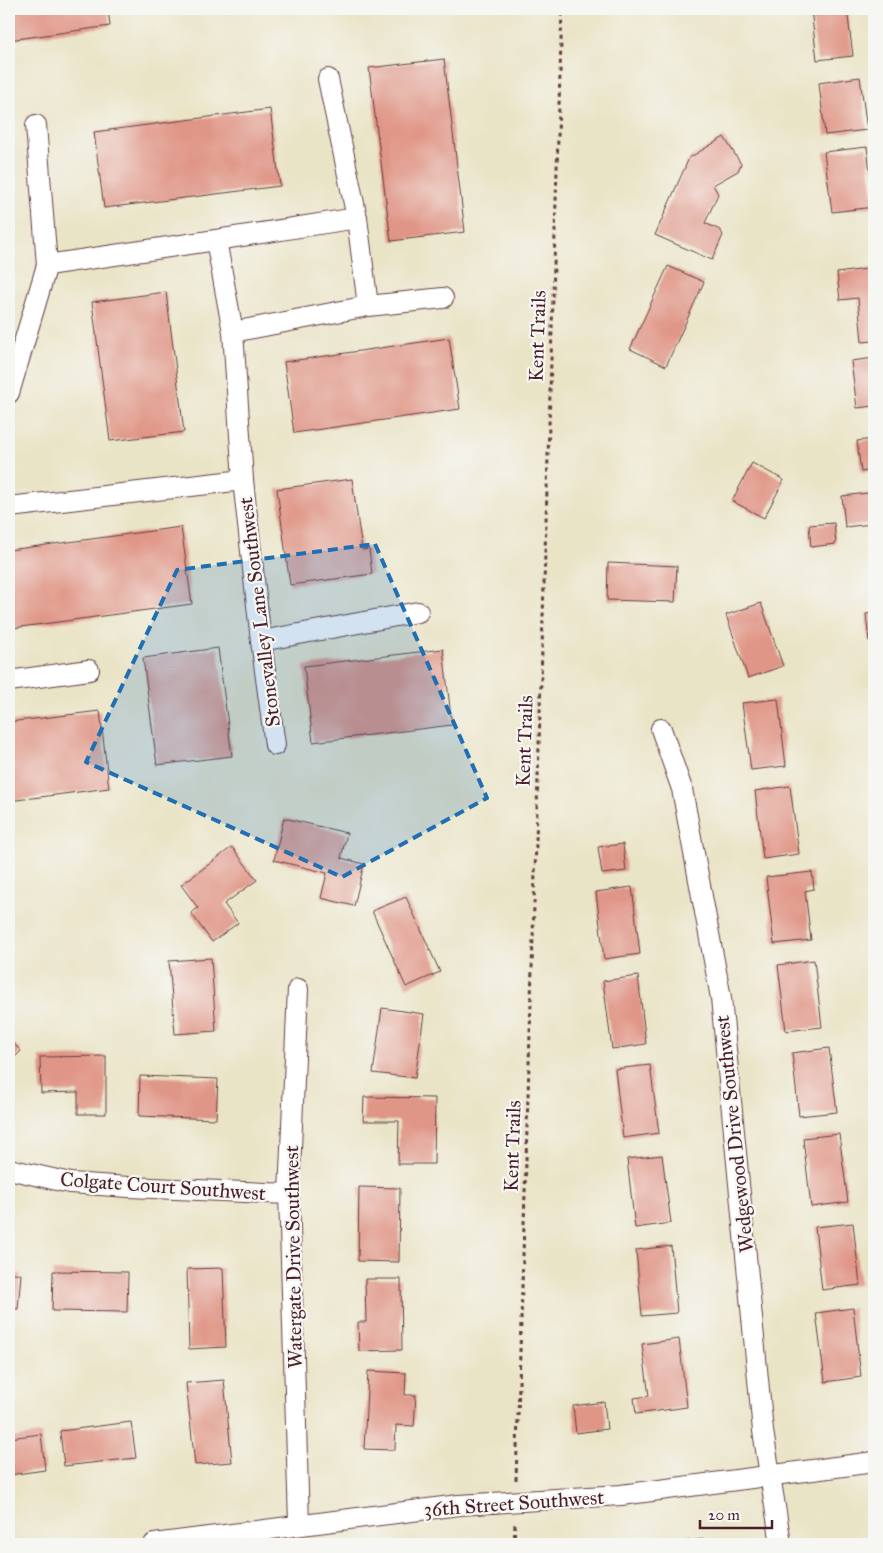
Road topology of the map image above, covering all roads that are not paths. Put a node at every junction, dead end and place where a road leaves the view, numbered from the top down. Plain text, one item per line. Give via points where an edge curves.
1 (328, 79) dead end
2 (36, 125) dead end
3 (357, 218) junction
4 (216, 240) junction
5 (47, 265) junction
6 (443, 298) dead end
7 (368, 306) junction
8 (233, 332) junction
9 (17, 337) edge
10 (9, 393) edge
11 (243, 480) junction
12 (9, 507) edge
13 (418, 612) dead end
14 (261, 641) junction
15 (89, 670) dead end
16 (9, 681) edge
17 (661, 729) dead end
18 (275, 745) dead end
19 (298, 989) dead end
20 (9, 1169) edge
21 (289, 1194) junction
22 (874, 1462) edge
23 (771, 1476) junction
24 (299, 1524) junction
25 (154, 1544) edge
26 (781, 1544) edge

1 - 3 street
2 - 5 street
3 - 4 street
3 - 7 street
4 - 5 street
4 - 8 street
5 - 9 street
6 - 7 street
7 - 8 street
8 - 11 street, Stonevalley Lane Southwest
9 - 10 street
11 - 12 street
11 - 14 street, Stonevalley Lane Southwest
13 - 14 street
14 - 18 street, Stonevalley Lane Southwest
15 - 16 street
17 - 23 street, Wedgewood Drive Southwest via 682,789 721,998 763,1431
19 - 21 street, Watergate Drive Southwest
20 - 21 street, Colgate Court Southwest via 70,1183
21 - 24 street, Watergate Drive Southwest
22 - 23 street, 36th Street Southwest
23 - 24 street, 36th Street Southwest via 621,1495 458,1505
23 - 26 street, Wedgewood Drive Southwest
24 - 25 street, 36th Street Southwest

